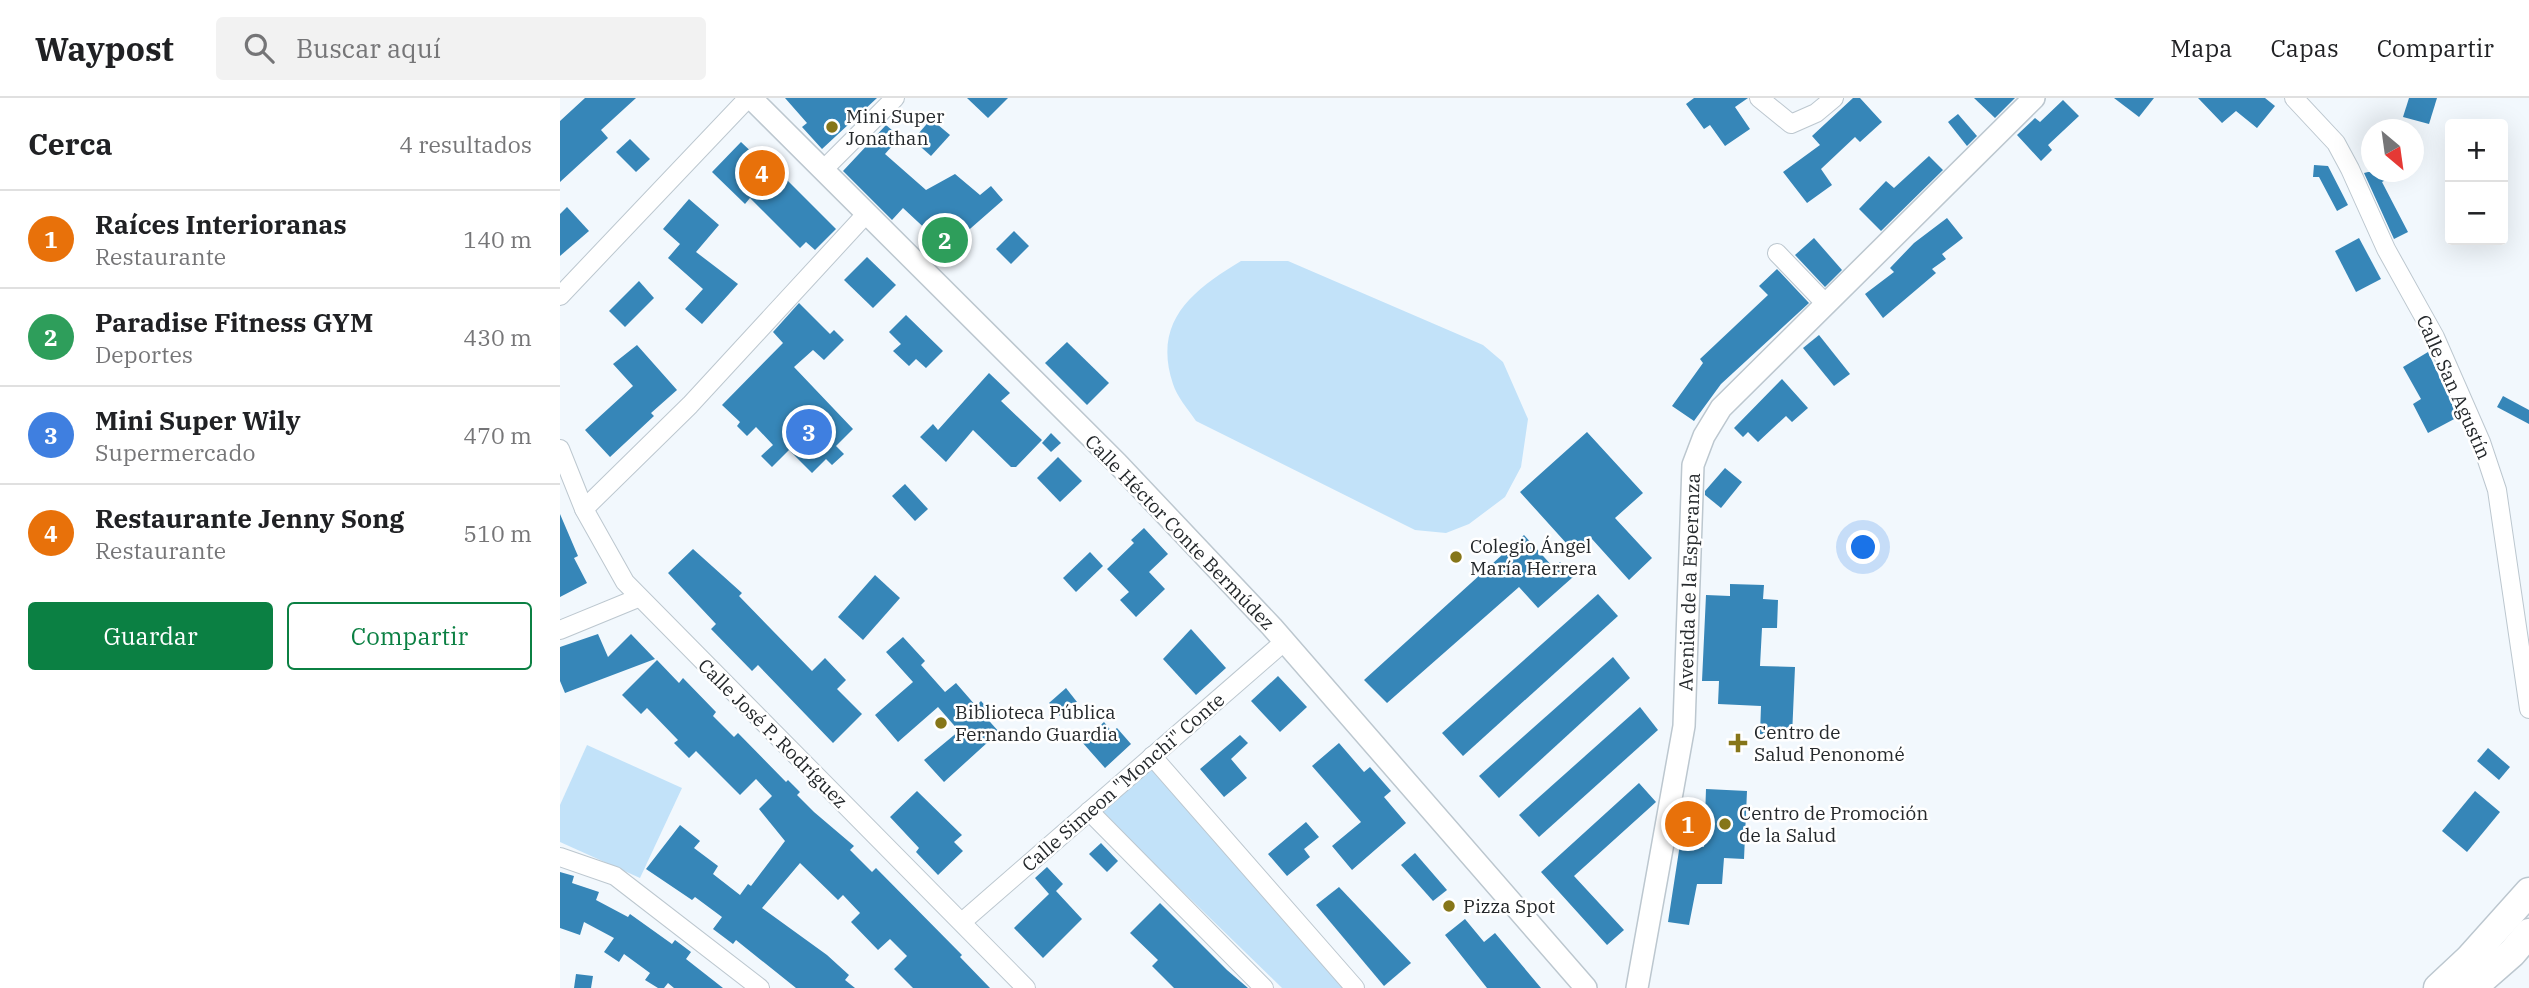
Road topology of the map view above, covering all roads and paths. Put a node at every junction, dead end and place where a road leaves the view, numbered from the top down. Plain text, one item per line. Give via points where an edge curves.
1 (750, 98) edge
2 (895, 98) edge
3 (1759, 98) edge
4 (1834, 98) edge
5 (2034, 98) edge
6 (2294, 98) edge
7 (824, 169) junction
8 (867, 213) junction
9 (1777, 253) dead end
10 (560, 296) edge
11 (1826, 304) junction
12 (560, 449) edge
13 (584, 509) junction
14 (638, 598) junction
15 (560, 630) edge
16 (1284, 641) junction
17 (2529, 709) edge
18 (1152, 756) junction
19 (1089, 811) junction
20 (560, 857) edge
21 (2529, 892) edge
22 (962, 922) junction
23 (2529, 933) edge
24 (761, 988) edge
25 (1027, 988) edge
26 (1265, 988) edge
27 (1355, 988) edge
28 (1586, 988) edge
29 (1637, 988) edge
30 (2438, 988) edge
31 (2472, 988) edge

1 - 7 street, Calle Héctor Conte Bermúdez
1 - 10 street
2 - 7 street
3 - 4 street via 1791,124 1816,113
5 - 11 street, Avenida de la Esperanza
6 - 17 street, Calle San Agustín via 2336,144 2350,169 2386,249 2435,337 2481,442 2497,490
7 - 8 street, Calle Héctor Conte Bermúdez
8 - 13 street via 690,405
8 - 16 street, Calle Héctor Conte Bermúdez via 1117,463
9 - 11 street
11 - 29 street, Avenida de la Esperanza via 1721,408 1693,465 1684,726
12 - 13 street, Calle José P. Rodríguez
13 - 14 street, Calle José P. Rodríguez
14 - 15 street
14 - 22 street, Calle José P. Rodríguez
16 - 18 street, Calle Simeon "Monchi" Conte
16 - 28 street, Calle Héctor Conte Bermúdez
18 - 19 street, Calle Simeon "Monchi" Conte
18 - 27 street
19 - 22 street, Calle Simeon "Monchi" Conte
19 - 26 street
20 - 24 street via 614,876
21 - 30 highway
22 - 25 street, Calle José P. Rodríguez
23 - 31 highway

